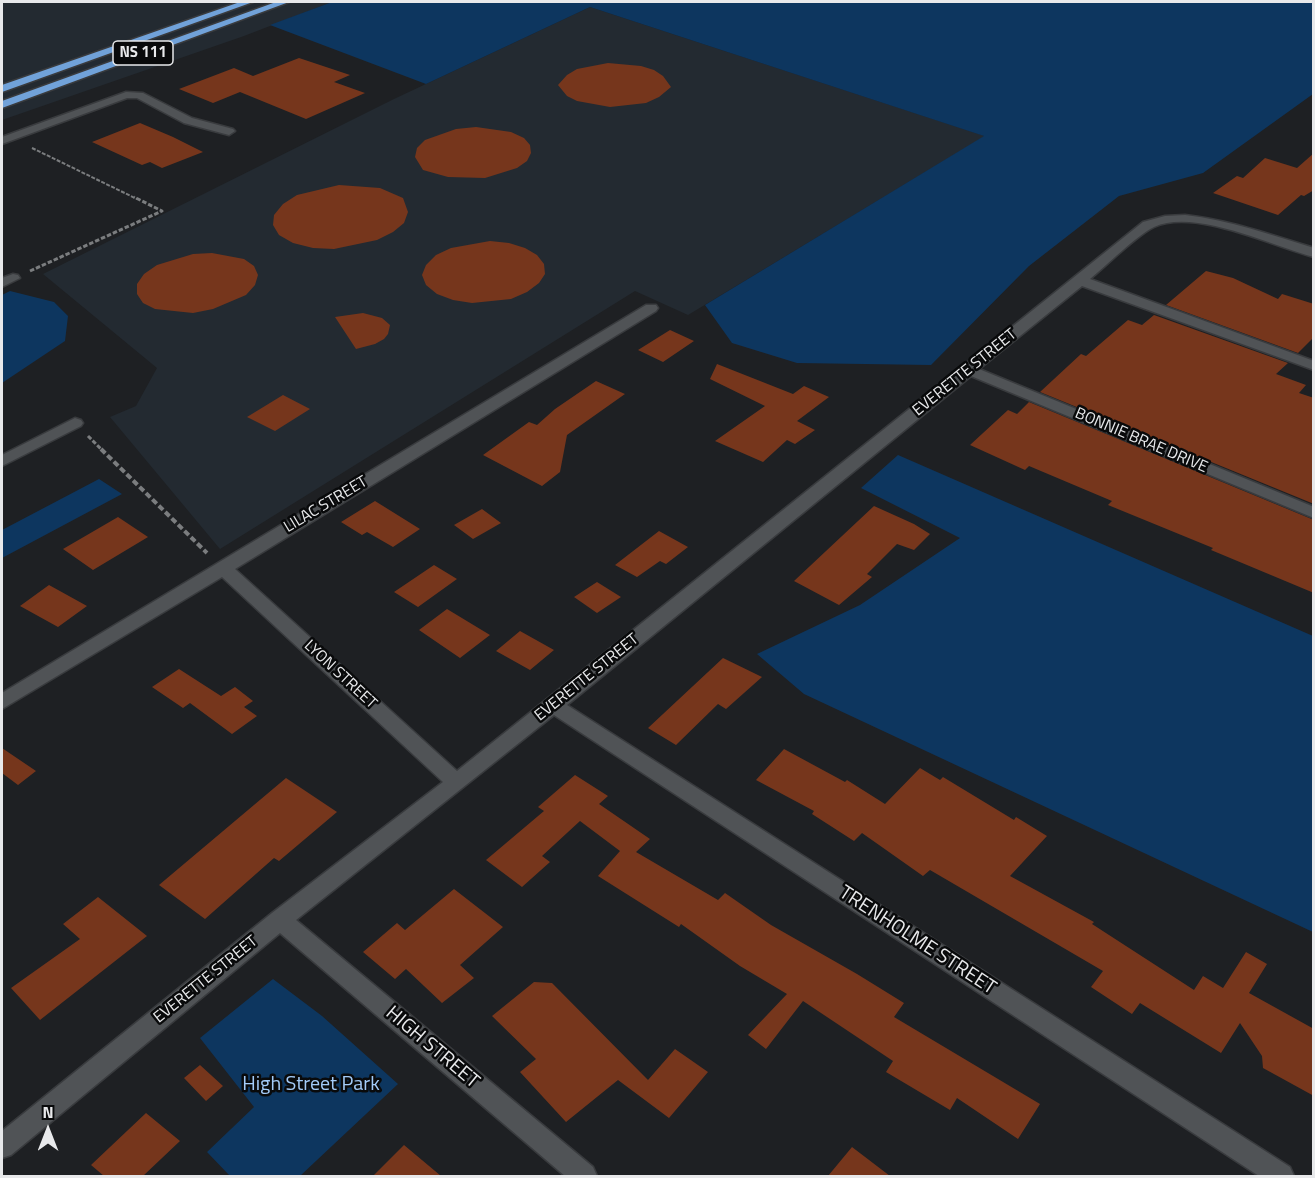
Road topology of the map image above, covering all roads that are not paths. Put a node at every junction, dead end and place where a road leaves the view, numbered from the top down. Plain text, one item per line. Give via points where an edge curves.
1 (248, 2) edge
2 (284, 2) edge
3 (2, 89) edge
4 (2, 105) edge
5 (229, 131) dead end
6 (6, 139) edge
7 (1314, 253) edge
8 (1082, 281) junction
9 (651, 308) dead end
10 (1314, 366) edge
11 (969, 370) junction
12 (75, 423) road end
13 (2, 461) edge
14 (1314, 513) edge
15 (222, 567) junction
16 (2, 702) edge
17 (553, 705) junction
18 (457, 783) junction
19 (280, 920) junction
20 (2, 1146) edge
21 (584, 1176) edge
22 (1281, 1176) edge

1 - 3 highway, NS 111
2 - 4 highway, NS 111
5 - 6 street via 188,121 139,94 126,95
7 - 8 street, EVERETTE STREET via 1221,224 1161,220 1148,225
8 - 10 street
8 - 11 street, EVERETTE STREET
9 - 15 street, LILAC STREET
11 - 14 street, BONNIE BRAE DRIVE
11 - 17 street, EVERETTE STREET
12 - 13 street
15 - 16 street, LILAC STREET
15 - 18 street, LYON STREET
17 - 18 street, EVERETTE STREET
17 - 22 street, TRENHOLME STREET
18 - 19 street, EVERETTE STREET
19 - 20 street, EVERETTE STREET
19 - 21 street, HIGH STREET

